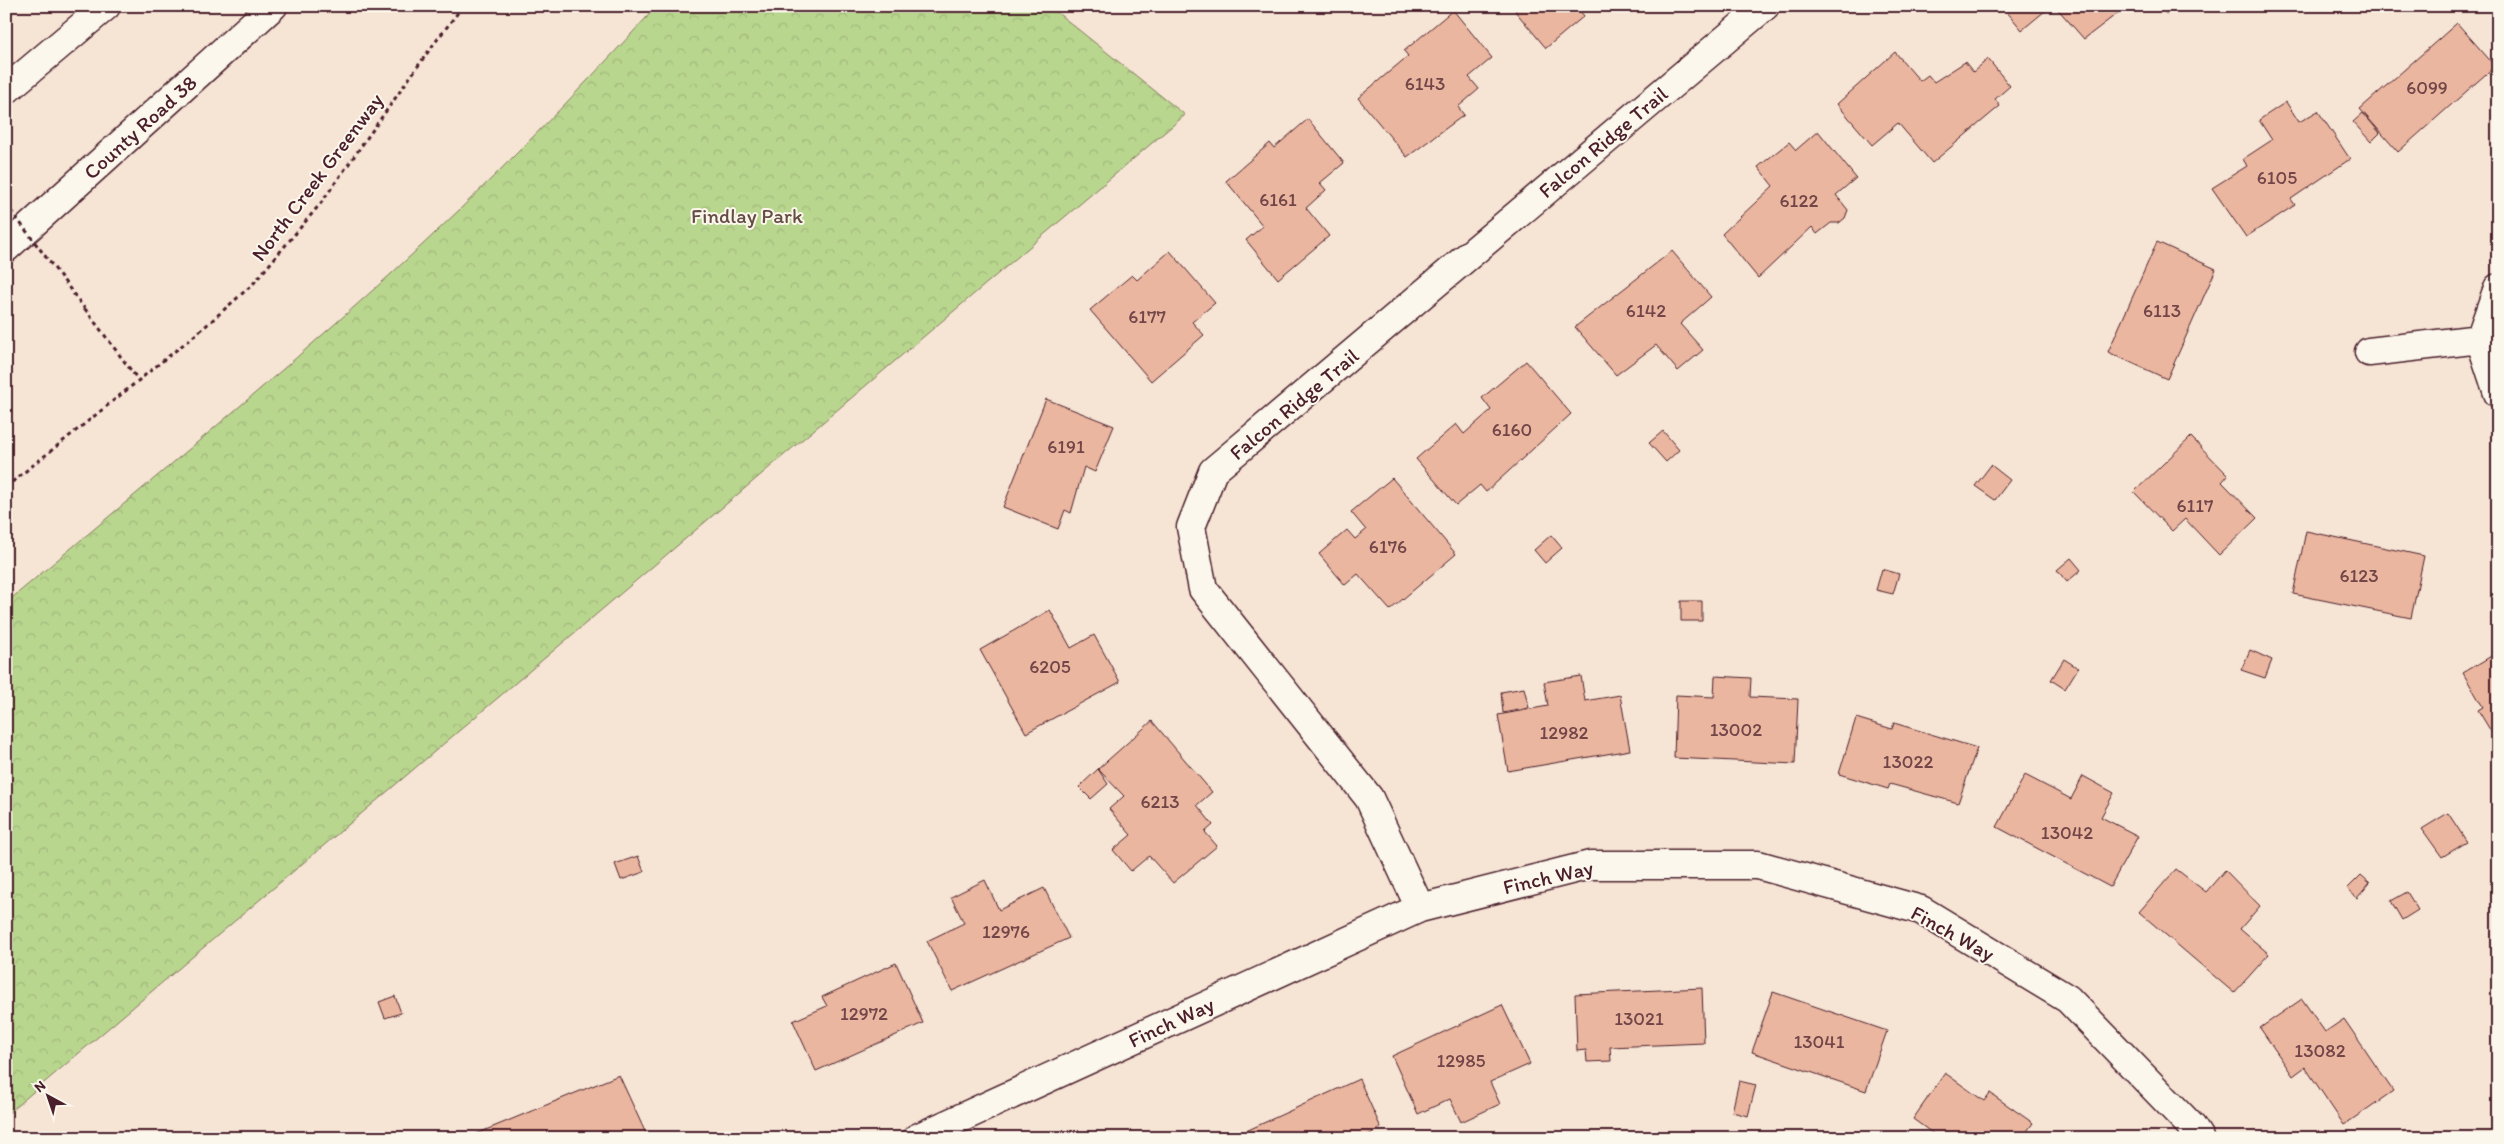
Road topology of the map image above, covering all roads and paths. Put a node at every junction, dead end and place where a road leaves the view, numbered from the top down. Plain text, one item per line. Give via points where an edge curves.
1 (106, 6) edge
2 (273, 6) edge
3 (463, 6) edge
4 (1765, 6) edge
5 (6, 90) edge
6 (6, 204) edge
7 (6, 248) edge
8 (2498, 288) edge
9 (2480, 340) junction
10 (2369, 352) dead end
11 (139, 381) junction
12 (2498, 393) edge
13 (6, 487) edge
14 (1420, 908) junction
15 (918, 1138) edge
16 (2199, 1138) edge

1 - 5 street
2 - 7 street, County Road 38
3 - 11 path, North Creek Greenway via 288,245 253,284
4 - 14 street, Falcon Ridge Trail via 1213,471 1192,527 1203,589 1369,798
6 - 11 path, bridge
8 - 9 street
9 - 10 street
9 - 12 street
11 - 13 path, North Creek Greenway
14 - 15 street, Finch Way
14 - 16 street, Finch Way via 1590,865 1758,865 1921,910 2068,998

